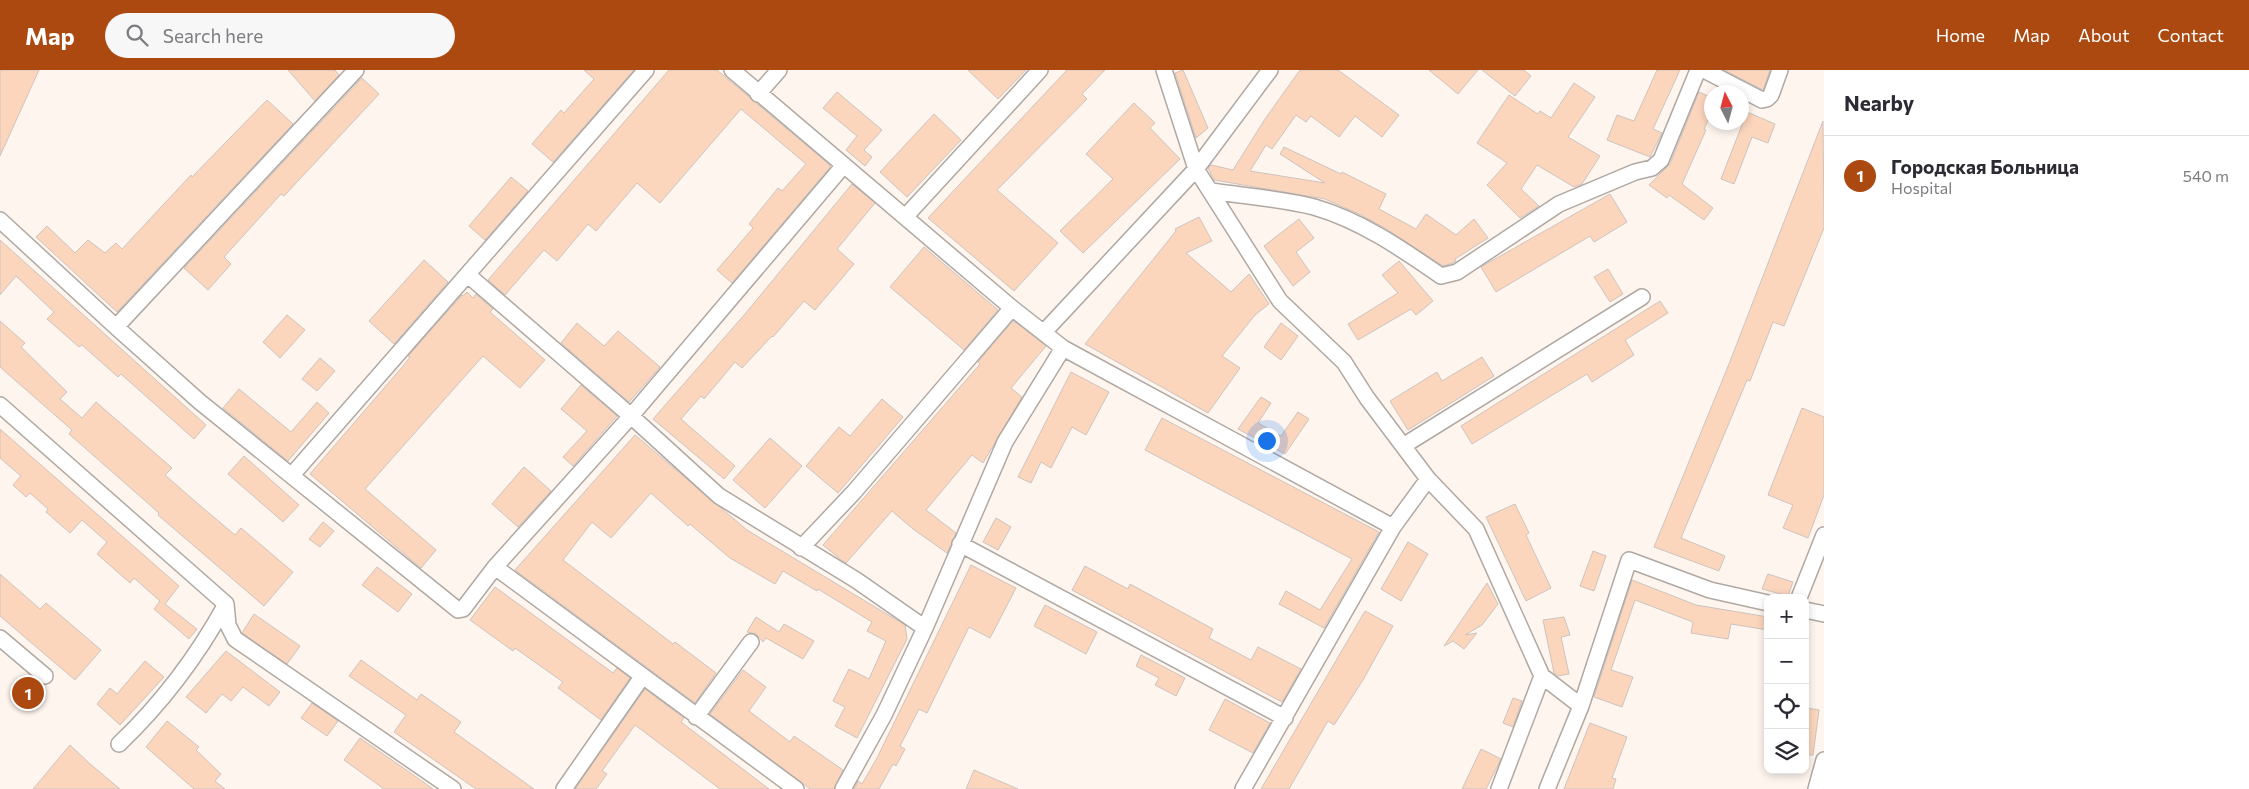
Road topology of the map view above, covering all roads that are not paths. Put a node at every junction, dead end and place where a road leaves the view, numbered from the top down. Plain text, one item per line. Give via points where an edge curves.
1 (356, 70) edge
2 (646, 70) edge
3 (732, 70) edge
4 (779, 70) edge
5 (1040, 70) edge
6 (1164, 70) edge
7 (1270, 70) edge
8 (1698, 70) edge
9 (1704, 70) edge
10 (1780, 70) edge
11 (758, 94) junction
12 (844, 165) junction
13 (1196, 169) junction
14 (1212, 191) junction
15 (906, 216) junction
16 (0, 220) edge
17 (468, 275) junction
18 (1642, 297) dead end
19 (1012, 308) junction
20 (116, 327) junction
21 (1044, 332) junction
22 (1063, 348) junction
23 (0, 405) edge
24 (631, 416) junction
25 (1403, 446) junction
26 (292, 475) junction
27 (1428, 479) junction
28 (1393, 527) junction
29 (1824, 535) edge
30 (960, 544) junction
31 (801, 548) junction
32 (495, 567) junction
33 (1801, 594) edge
34 (1764, 602) edge
35 (226, 604) junction
36 (1809, 611) edge
37 (1824, 614) edge
38 (925, 628) junction
39 (0, 638) edge
40 (751, 642) dead end
41 (45, 676) dead end
42 (642, 677) junction
43 (1546, 680) junction
44 (1580, 706) junction
45 (696, 717) junction
46 (1285, 718) junction
47 (119, 744) dead end
48 (1824, 760) edge
49 (453, 789) edge
50 (564, 789) edge
51 (796, 789) edge
52 (843, 789) edge
53 (1243, 789) edge
54 (1499, 789) edge
55 (1547, 789) edge
56 (1816, 789) edge

1 - 20 street
2 - 17 street
3 - 11 street
4 - 11 street
5 - 15 street
6 - 13 street
7 - 13 street
8 - 14 street via 1661,160 1652,168 1559,204 1457,272 1441,276 1400,247 1314,207
9 - 10 street via 1762,100 1771,95
11 - 12 street
12 - 15 street
12 - 24 street
13 - 14 street
13 - 21 street
14 - 25 street via 1280,301 1344,362
15 - 19 street
16 - 20 street
17 - 24 street
17 - 26 street
18 - 25 street
19 - 21 street
19 - 31 street via 854,492
20 - 26 street via 200,402
21 - 22 street
22 - 28 street
22 - 30 street via 1005,442
23 - 35 street
24 - 31 street via 719,496
24 - 32 street
25 - 27 street
26 - 32 street via 458,610 463,609
27 - 28 street
27 - 43 street via 1476,530
28 - 46 street
29 - 33 street
30 - 38 street
30 - 46 street
31 - 38 street via 856,580
32 - 42 street
34 - 44 street via 1710,590 1629,560
35 - 47 street via 172,684
35 - 49 street via 228,625 236,639
36 - 37 street
38 - 52 street via 884,715
39 - 41 street
40 - 45 street
42 - 45 street
42 - 50 street
43 - 44 street
43 - 54 street
44 - 55 street
45 - 51 street
46 - 53 street
48 - 56 street

